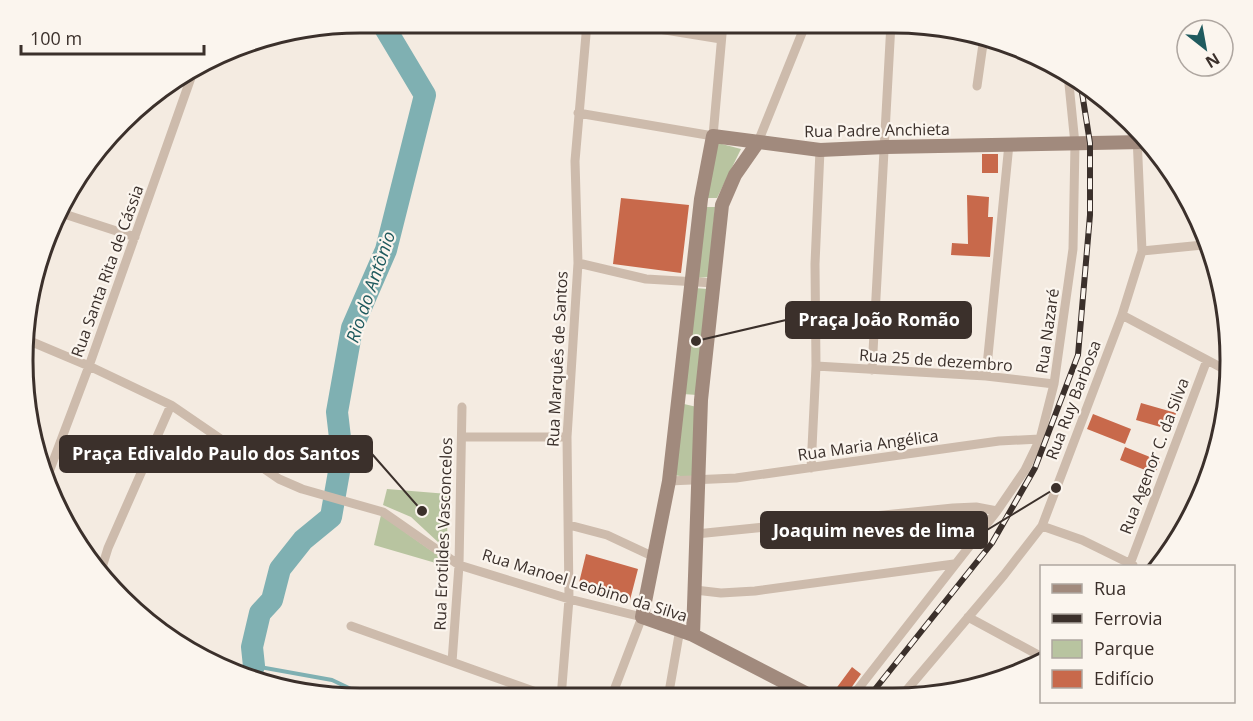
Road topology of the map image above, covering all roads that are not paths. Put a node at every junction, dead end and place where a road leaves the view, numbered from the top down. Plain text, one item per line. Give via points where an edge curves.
1 (585, 33) edge
2 (684, 33) edge
3 (722, 33) edge
4 (802, 33) edge
5 (891, 33) edge
6 (721, 39) junction
7 (983, 46) edge
8 (190, 81) edge
9 (1069, 85) edge
10 (977, 87) dead end
11 (578, 113) junction
12 (713, 136) junction
13 (1135, 140) edge
14 (758, 142) junction
15 (1009, 144) junction
16 (1075, 144) junction
17 (1139, 145) edge
18 (886, 147) junction
19 (820, 150) junction
20 (701, 199) junction
21 (722, 205) junction
22 (67, 215) edge
23 (135, 237) junction
24 (1199, 245) edge
25 (1142, 251) junction
26 (578, 262) junction
27 (692, 283) junction
28 (714, 283) junction
29 (1122, 315) junction
30 (34, 343) edge
31 (1207, 360) junction
32 (89, 366) junction
33 (816, 366) junction
34 (1220, 367) edge
35 (872, 370) junction
36 (986, 376) junction
37 (1054, 384) junction
38 (680, 396) junction
39 (700, 400) junction
40 (171, 405) junction
41 (462, 406) dead end
42 (462, 437) junction
43 (567, 437) junction
44 (1040, 439) junction
45 (51, 468) edge
46 (811, 468) junction
47 (700, 480) junction
48 (669, 481) junction
49 (997, 511) junction
50 (569, 525) junction
51 (1042, 526) junction
52 (696, 534) junction
53 (652, 556) junction
54 (103, 563) edge
55 (954, 564) junction
56 (459, 565) junction
57 (1133, 565) edge
58 (695, 590) junction
59 (569, 600) junction
60 (642, 617) junction
61 (968, 617) junction
62 (351, 626) dead end
63 (680, 629) junction
64 (693, 635) junction
65 (1036, 654) edge
66 (452, 662) junction
67 (909, 687) edge
68 (525, 688) edge
69 (562, 688) edge
70 (615, 688) edge
71 (670, 688) edge
72 (796, 688) edge
73 (859, 688) edge

1 - 11 street, Rua Marquês de Santos
2 - 6 street
3 - 6 street
4 - 14 street
5 - 18 street
6 - 12 street
7 - 10 street
8 - 23 street, Rua Santa Rita de Cássia
9 - 16 street, Rua Nazaré
11 - 12 street, Rua Padre Anchieta
11 - 26 street, Rua Marquês de Santos
12 - 14 street, Rua Padre Anchieta
12 - 20 street
13 - 16 street, Rua Padre Anchieta
14 - 19 street, Rua Padre Anchieta
14 - 21 street via 735,175
15 - 16 street, Rua Padre Anchieta
15 - 18 street, Rua Padre Anchieta
15 - 36 street
16 - 37 street, Rua Nazaré via 1074,249
17 - 25 street, Rua Ruy Barbosa
18 - 19 street, Rua Padre Anchieta
18 - 35 street
19 - 33 street
20 - 21 street
20 - 27 street
21 - 28 street
22 - 23 street
23 - 32 street, Rua Santa Rita de Cássia
24 - 25 street
25 - 29 street, Rua Ruy Barbosa
26 - 27 street via 617,274
26 - 43 street, Rua Marquês de Santos
27 - 28 street
27 - 38 street
28 - 39 street
29 - 31 street
29 - 51 street, Rua Ruy Barbosa
30 - 32 street, Rua Manoel Leobino da Silva
31 - 34 street
31 - 57 street, Rua Agenor C. da Silva
32 - 40 street, Rua Manoel Leobino da Silva
32 - 45 street, Rua Santa Rita de Cássia
33 - 35 street, Rua 25 de dezembro
33 - 46 street
35 - 36 street, Rua 25 de dezembro
36 - 37 street, Rua 25 de dezembro
37 - 44 street, Rua Nazaré
38 - 39 street
38 - 48 street
39 - 47 street
40 - 54 street
40 - 56 street, Rua Manoel Leobino da Silva via 279,479 383,512
41 - 42 street, Rua Erotildes Vasconcelos
42 - 43 street
42 - 56 street, Rua Erotildes Vasconcelos
43 - 50 street, Rua Marquês de Santos
44 - 46 street, Rua Maria Angélica via 999,441
44 - 49 street, Rua Nazaré
46 - 47 street, Rua Maria Angélica
47 - 48 street, Rua Maria Angélica
47 - 52 street
48 - 53 street
49 - 52 street via 953,508
49 - 55 street, Rua Nazaré
50 - 53 street via 607,535
50 - 59 street, Rua Marquês de Santos
51 - 57 street
51 - 61 street, Rua Ruy Barbosa
52 - 58 street
53 - 60 street
55 - 58 street via 755,591
55 - 73 street, Rua Nazaré
56 - 59 street, Rua Manoel Leobino da Silva
56 - 66 street, Rua Erotildes Vasconcelos
58 - 64 street
59 - 60 street, Rua Manoel Leobino da Silva
59 - 69 street, Rua Marquês de Santos
60 - 63 street, Rua Manoel Leobino da Silva
60 - 70 street
61 - 65 street
61 - 67 street, Rua Ruy Barbosa
62 - 66 street
63 - 64 street, Rua Manoel Leobino da Silva
63 - 71 street
64 - 72 street, Rua Manoel Leobino da Silva
66 - 68 street

